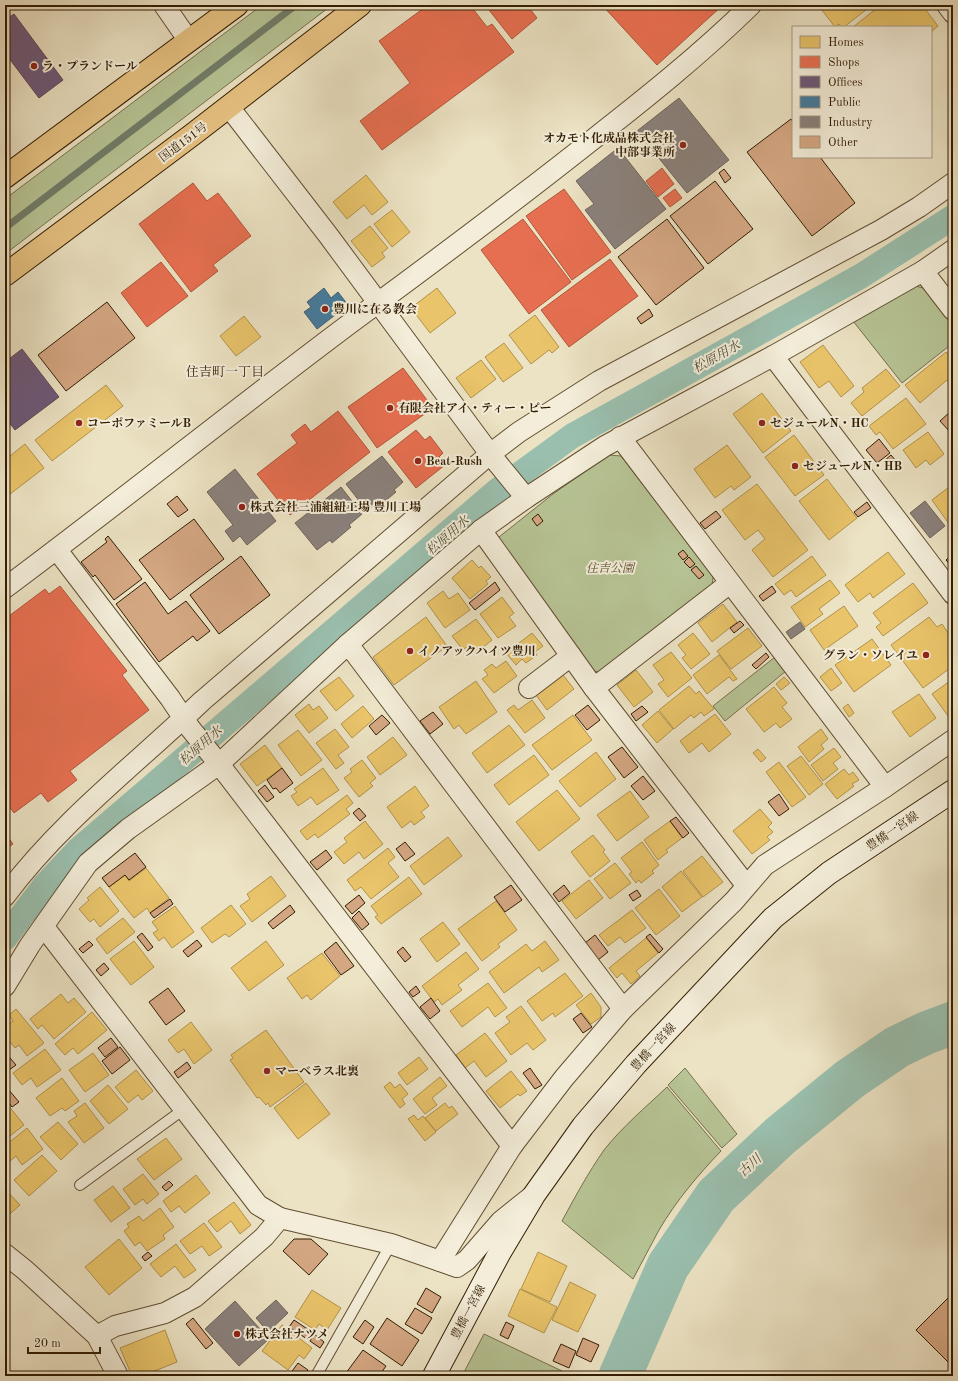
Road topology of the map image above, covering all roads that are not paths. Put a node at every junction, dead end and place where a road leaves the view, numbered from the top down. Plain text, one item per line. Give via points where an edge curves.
1 (164, 5) edge
2 (236, 5) edge
3 (360, 5) edge
4 (750, 5) edge
5 (947, 5) edge
6 (953, 13) edge
7 (189, 41) junction
8 (229, 107) junction
9 (5, 177) edge
10 (953, 183) edge
11 (953, 250) edge
12 (923, 271) junction
13 (5, 275) edge
14 (378, 303) junction
15 (953, 310) edge
16 (773, 356) junction
17 (620, 437) junction
18 (493, 458) junction
19 (522, 494) junction
20 (481, 530) junction
21 (57, 550) junction
22 (730, 583) junction
23 (5, 588) edge
24 (953, 594) edge
25 (348, 644) junction
26 (571, 656) junction
27 (529, 688) dead end
28 (594, 688) junction
29 (187, 724) junction
30 (953, 740) edge
31 (216, 760) junction
32 (885, 787) junction
33 (953, 791) edge
34 (746, 885) junction
35 (5, 896) edge
36 (44, 927) junction
37 (5, 986) edge
38 (623, 1009) junction
39 (184, 1109) junction
40 (512, 1146) junction
41 (80, 1185) dead end
42 (534, 1195) junction
43 (280, 1218) junction
44 (391, 1244) junction
45 (5, 1254) edge
46 (440, 1261) junction
47 (97, 1336) junction
48 (118, 1376) edge
49 (316, 1376) edge
50 (434, 1376) edge

1 - 7 street
2 - 7 highway
3 - 8 highway, 国道151号
4 - 14 street via 730,26 630,110 516,200
5 - 6 street
7 - 9 highway
8 - 13 highway, 国道151号
8 - 14 street
10 - 18 street via 881,230 599,381 519,432
11 - 12 street
12 - 15 street
12 - 16 street
14 - 18 street
14 - 21 street
16 - 17 street
16 - 24 street
17 - 19 street
17 - 22 street
18 - 19 street
18 - 29 street via 202,701
19 - 20 street
20 - 25 street
20 - 26 street
21 - 23 street
21 - 29 street
22 - 28 street
22 - 32 street
25 - 31 street
25 - 38 street
26 - 27 street
26 - 28 street
28 - 34 street
29 - 31 street
29 - 35 street via 87,805 18,878
30 - 32 street
31 - 36 street via 88,863
31 - 40 street
32 - 34 street via 765,865
33 - 42 main road, 豊橋一宮線 via 829,873 773,918 636,1064 583,1126
34 - 38 street via 734,901
36 - 37 street
36 - 39 street
38 - 40 street via 564,1078
39 - 41 lane
39 - 43 street via 258,1205
40 - 46 street
42 - 46 street via 501,1221 467,1260 457,1267
42 - 50 main road, 豊橋一宮線 via 500,1252
43 - 44 street
43 - 47 street via 264,1237 195,1297 164,1313 115,1326
44 - 46 street
44 - 49 lane
45 - 47 street
47 - 48 street

